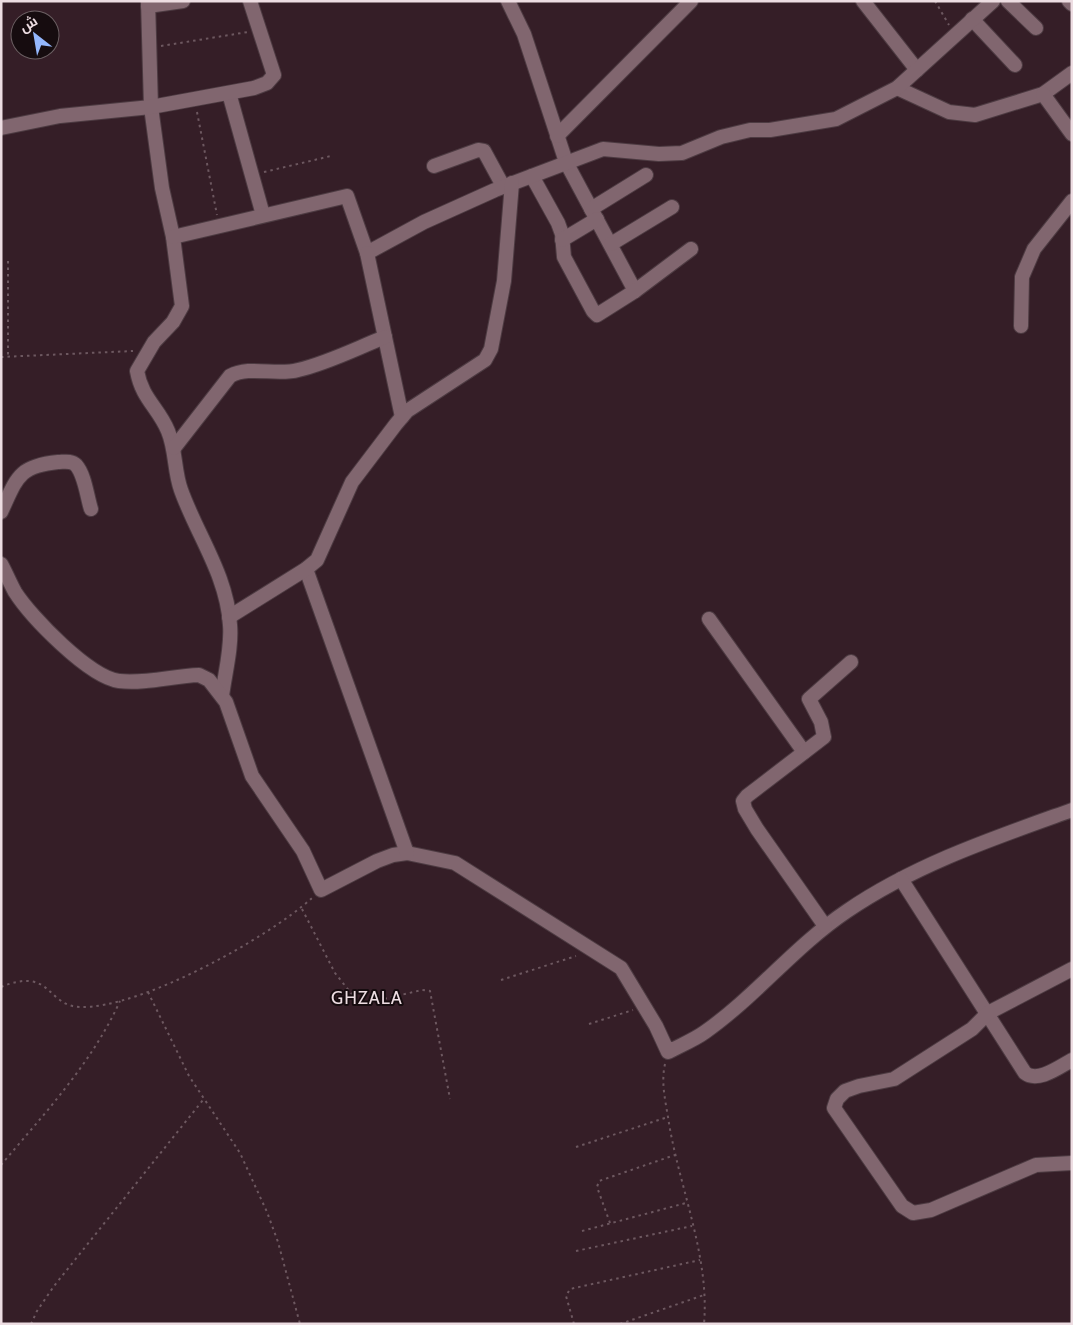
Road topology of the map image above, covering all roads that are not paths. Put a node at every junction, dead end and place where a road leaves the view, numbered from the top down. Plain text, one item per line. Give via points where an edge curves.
1 (184, 1) edge
2 (250, 1) edge
3 (508, 1) edge
4 (691, 1) edge
5 (863, 1) edge
6 (1008, 1) edge
7 (1069, 1) edge
8 (991, 2) edge
9 (148, 4) edge
10 (1072, 4) edge
11 (972, 19) junction
12 (1036, 28) dead end
13 (1015, 65) dead end
14 (917, 70) junction
15 (1072, 74) edge
16 (897, 88) junction
17 (229, 93) junction
18 (1043, 94) junction
19 (151, 108) junction
20 (1, 128) edge
21 (1072, 134) edge
22 (557, 136) junction
23 (566, 162) junction
24 (434, 166) dead end
25 (646, 175) dead end
26 (532, 176) junction
27 (508, 185) junction
28 (1072, 202) edge
29 (672, 207) dead end
30 (263, 214) junction
31 (594, 214) junction
32 (173, 237) junction
33 (562, 240) junction
34 (611, 244) junction
35 (691, 249) dead end
36 (368, 253) junction
37 (635, 291) junction
38 (1021, 326) dead end
39 (385, 337) junction
40 (402, 417) junction
41 (174, 448) junction
42 (91, 509) dead end
43 (1, 512) edge
44 (1, 564) edge
45 (306, 569) junction
46 (229, 617) junction
47 (709, 619) dead end
48 (851, 662) dead end
49 (222, 696) junction
50 (804, 752) junction
51 (1072, 810) edge
52 (407, 853) junction
53 (901, 879) junction
54 (826, 926) junction
55 (1072, 969) edge
56 (988, 1013) junction
57 (1072, 1060) edge
58 (1072, 1163) edge

1 - 9 street
2 - 17 street via 274,76 267,83
3 - 22 street via 524,34
4 - 22 street
5 - 14 street
6 - 12 street
7 - 10 street
8 - 11 street
9 - 19 street
11 - 13 street
11 - 14 street
14 - 16 street
15 - 18 street
16 - 18 street via 949,112 975,115
16 - 23 street via 836,119 770,130 750,130 682,153 602,149
17 - 19 street
17 - 30 street
18 - 21 street
19 - 20 street via 60,116
19 - 32 street via 162,188
22 - 23 street
23 - 26 street
23 - 31 street
24 - 27 street via 478,150 484,151
25 - 31 street
26 - 27 street
26 - 33 street via 558,223
27 - 36 street via 424,222
27 - 40 street via 504,281 491,349 485,360
28 - 38 street via 1034,249 1022,277
29 - 34 street
30 - 32 street
30 - 36 street via 347,196
31 - 33 street
31 - 34 street
32 - 41 street via 182,306 137,371 143,394 167,429
33 - 37 street via 564,257 597,315
34 - 37 street
35 - 37 street
36 - 39 street
39 - 40 street
39 - 41 street via 298,370 234,373
40 - 45 street via 352,482 317,560
41 - 46 street via 180,489 209,548 228,601
42 - 43 street via 80,471 70,461 36,464 22,473
44 - 49 street via 27,607 74,655 106,678 129,681 200,675 209,680
45 - 46 street
45 - 52 street
46 - 49 street via 231,626
47 - 50 street
48 - 50 street via 809,699 824,737
49 - 52 street via 252,776 303,851 321,890 377,861
50 - 54 street via 747,796 745,809
51 - 53 street via 956,852
52 - 54 street via 455,863 621,968 668,1052 706,1032
53 - 54 street
53 - 56 street
55 - 56 street
56 - 57 street via 1030,1076 1038,1077
56 - 58 street via 972,1029 894,1079 845,1091 834,1108 902,1206 913,1213 932,1210 1036,1165

